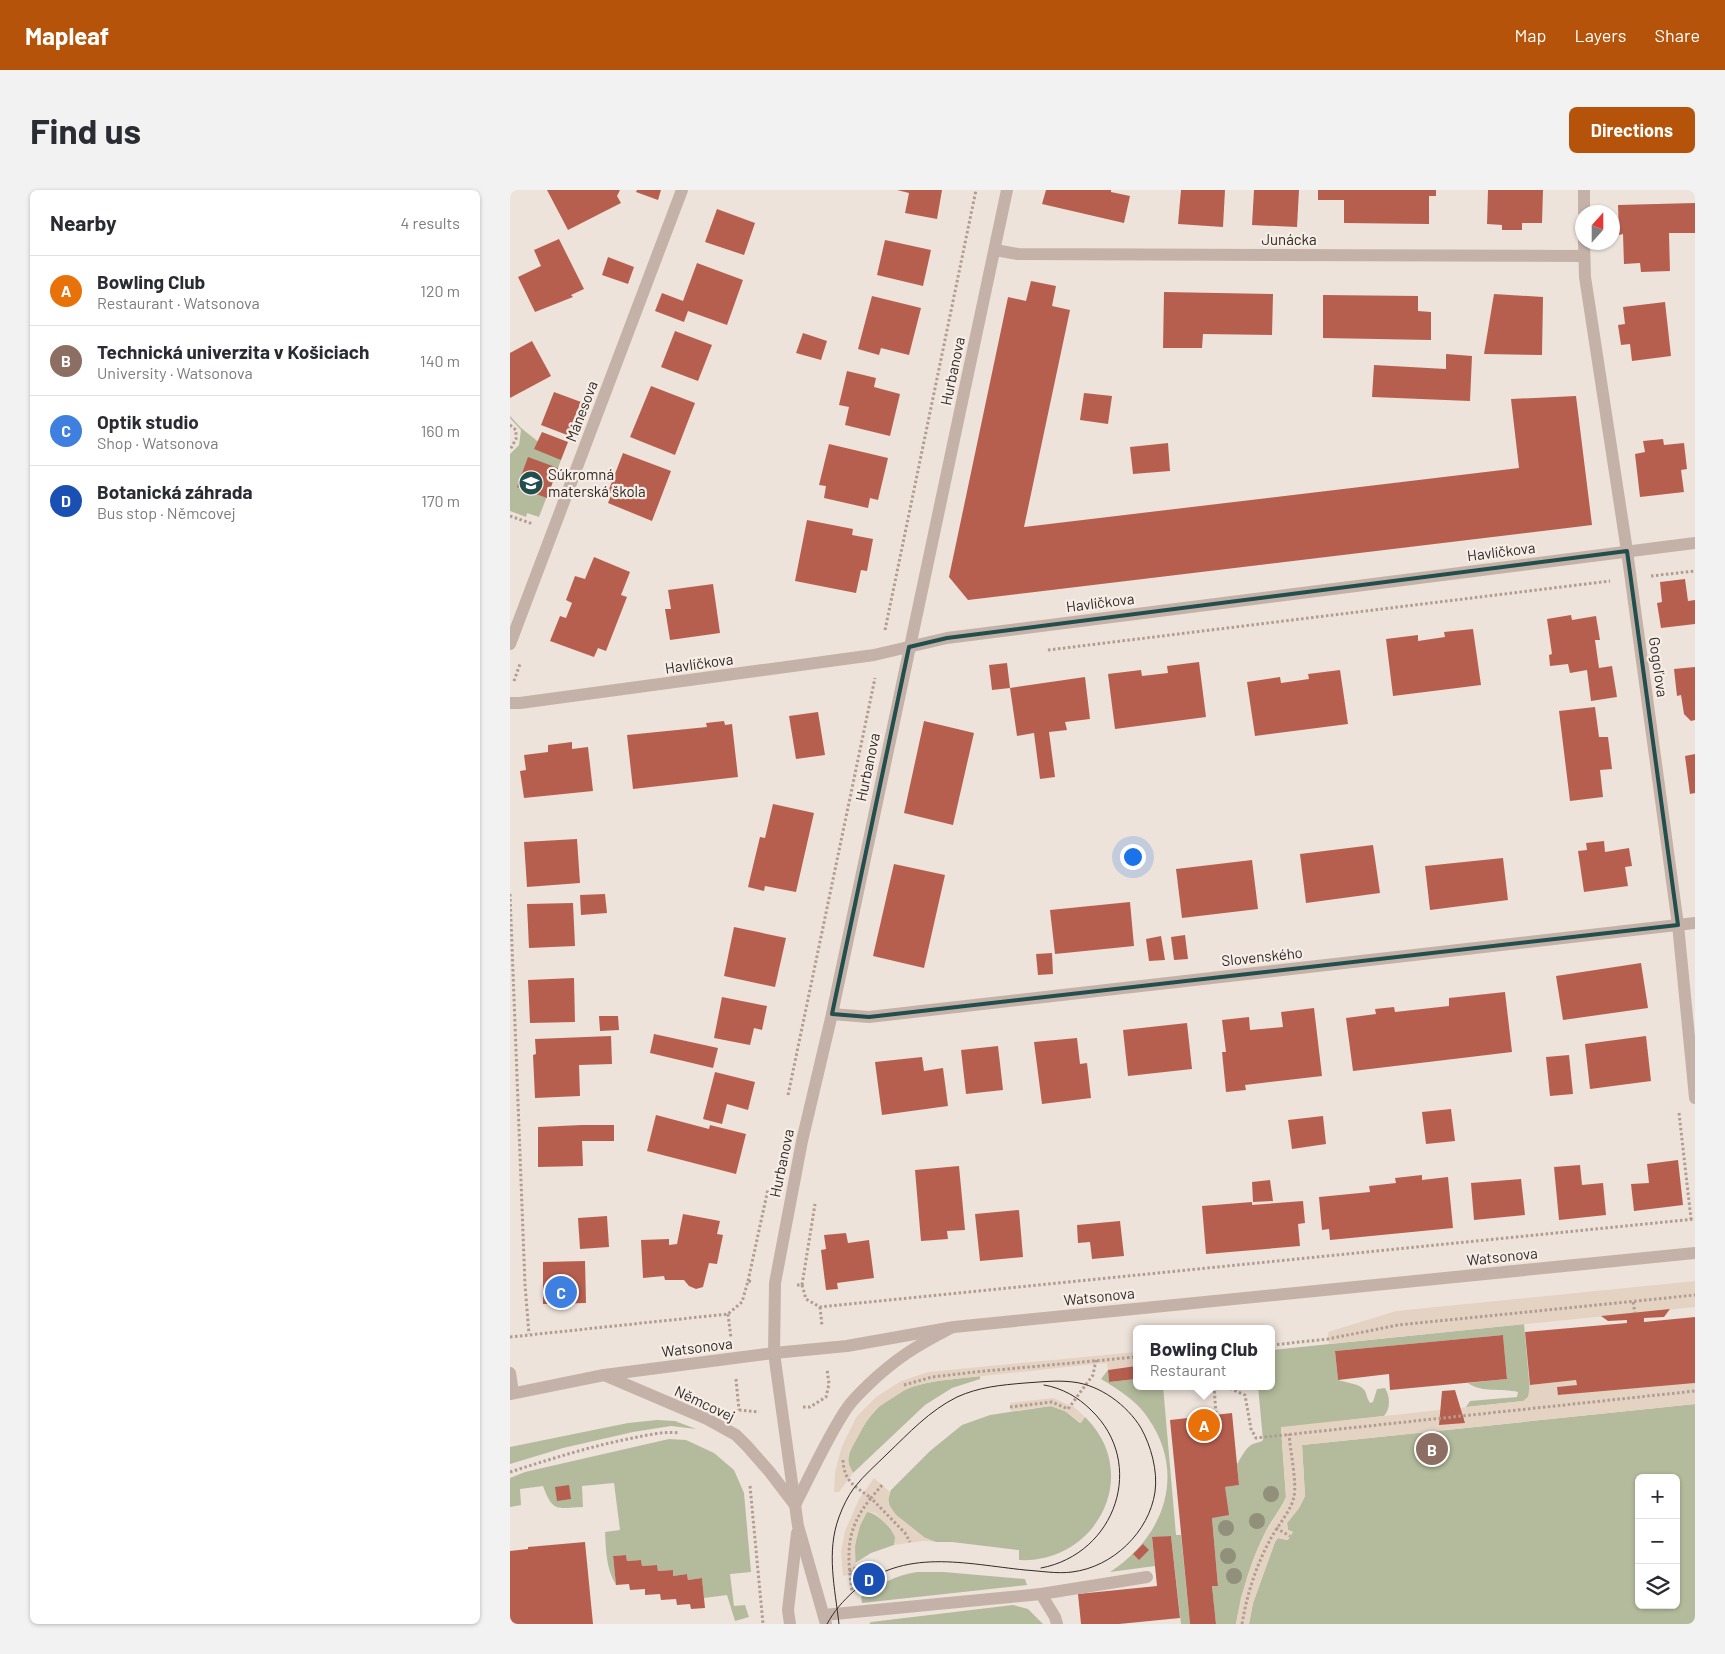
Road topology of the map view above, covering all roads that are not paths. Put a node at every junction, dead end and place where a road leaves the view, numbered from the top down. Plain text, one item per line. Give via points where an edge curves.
1 (682, 190) edge
2 (1007, 190) edge
3 (1584, 190) edge
4 (1584, 205) edge
5 (995, 250) junction
6 (1584, 250) edge
7 (1584, 256) junction
8 (1695, 543) edge
9 (1627, 551) junction
10 (510, 644) edge
11 (909, 647) junction
12 (510, 702) edge
13 (1695, 923) edge
14 (1678, 925) junction
15 (832, 1014) junction
16 (1695, 1098) edge
17 (1695, 1253) edge
18 (954, 1327) junction
19 (774, 1353) junction
20 (510, 1373) edge
21 (604, 1375) junction
22 (511, 1394) edge
23 (795, 1505) junction
24 (798, 1526) junction
25 (1147, 1577) dead end
26 (1041, 1594) junction
27 (825, 1619) edge
28 (790, 1624) edge
29 (1057, 1624) edge

1 - 10 street, Mánesova
2 - 5 street, Hurbanova
3 - 4 street
5 - 7 street, Junácka via 1018,254
5 - 11 street, Hurbanova
6 - 7 street, Gogoľova
7 - 9 street, Gogoľova
8 - 9 street, Havlíčkova
9 - 11 street, Havlíčkova via 948,638
9 - 14 street, Gogoľova
11 - 12 street, Havlíčkova via 880,654 663,684
11 - 15 street, Hurbanova
13 - 14 street, Slovenského
14 - 15 street, Slovenského via 869,1017
14 - 16 street, Gogoľova
15 - 19 street, Hurbanova via 802,1141 775,1283
17 - 18 street, Watsonova
18 - 19 street, Watsonova via 847,1346
18 - 23 street via 901,1356 855,1398 834,1428
19 - 21 street, Watsonova
19 - 23 street, Němcovej
20 - 22 street
21 - 22 street, Watsonova
21 - 23 street, Němcovej via 707,1419 736,1435
23 - 24 street, Němcovej
24 - 27 street, Němcovej
24 - 28 street, Němcovej via 788,1610
25 - 26 street
26 - 27 street via 854,1612
26 - 29 street

